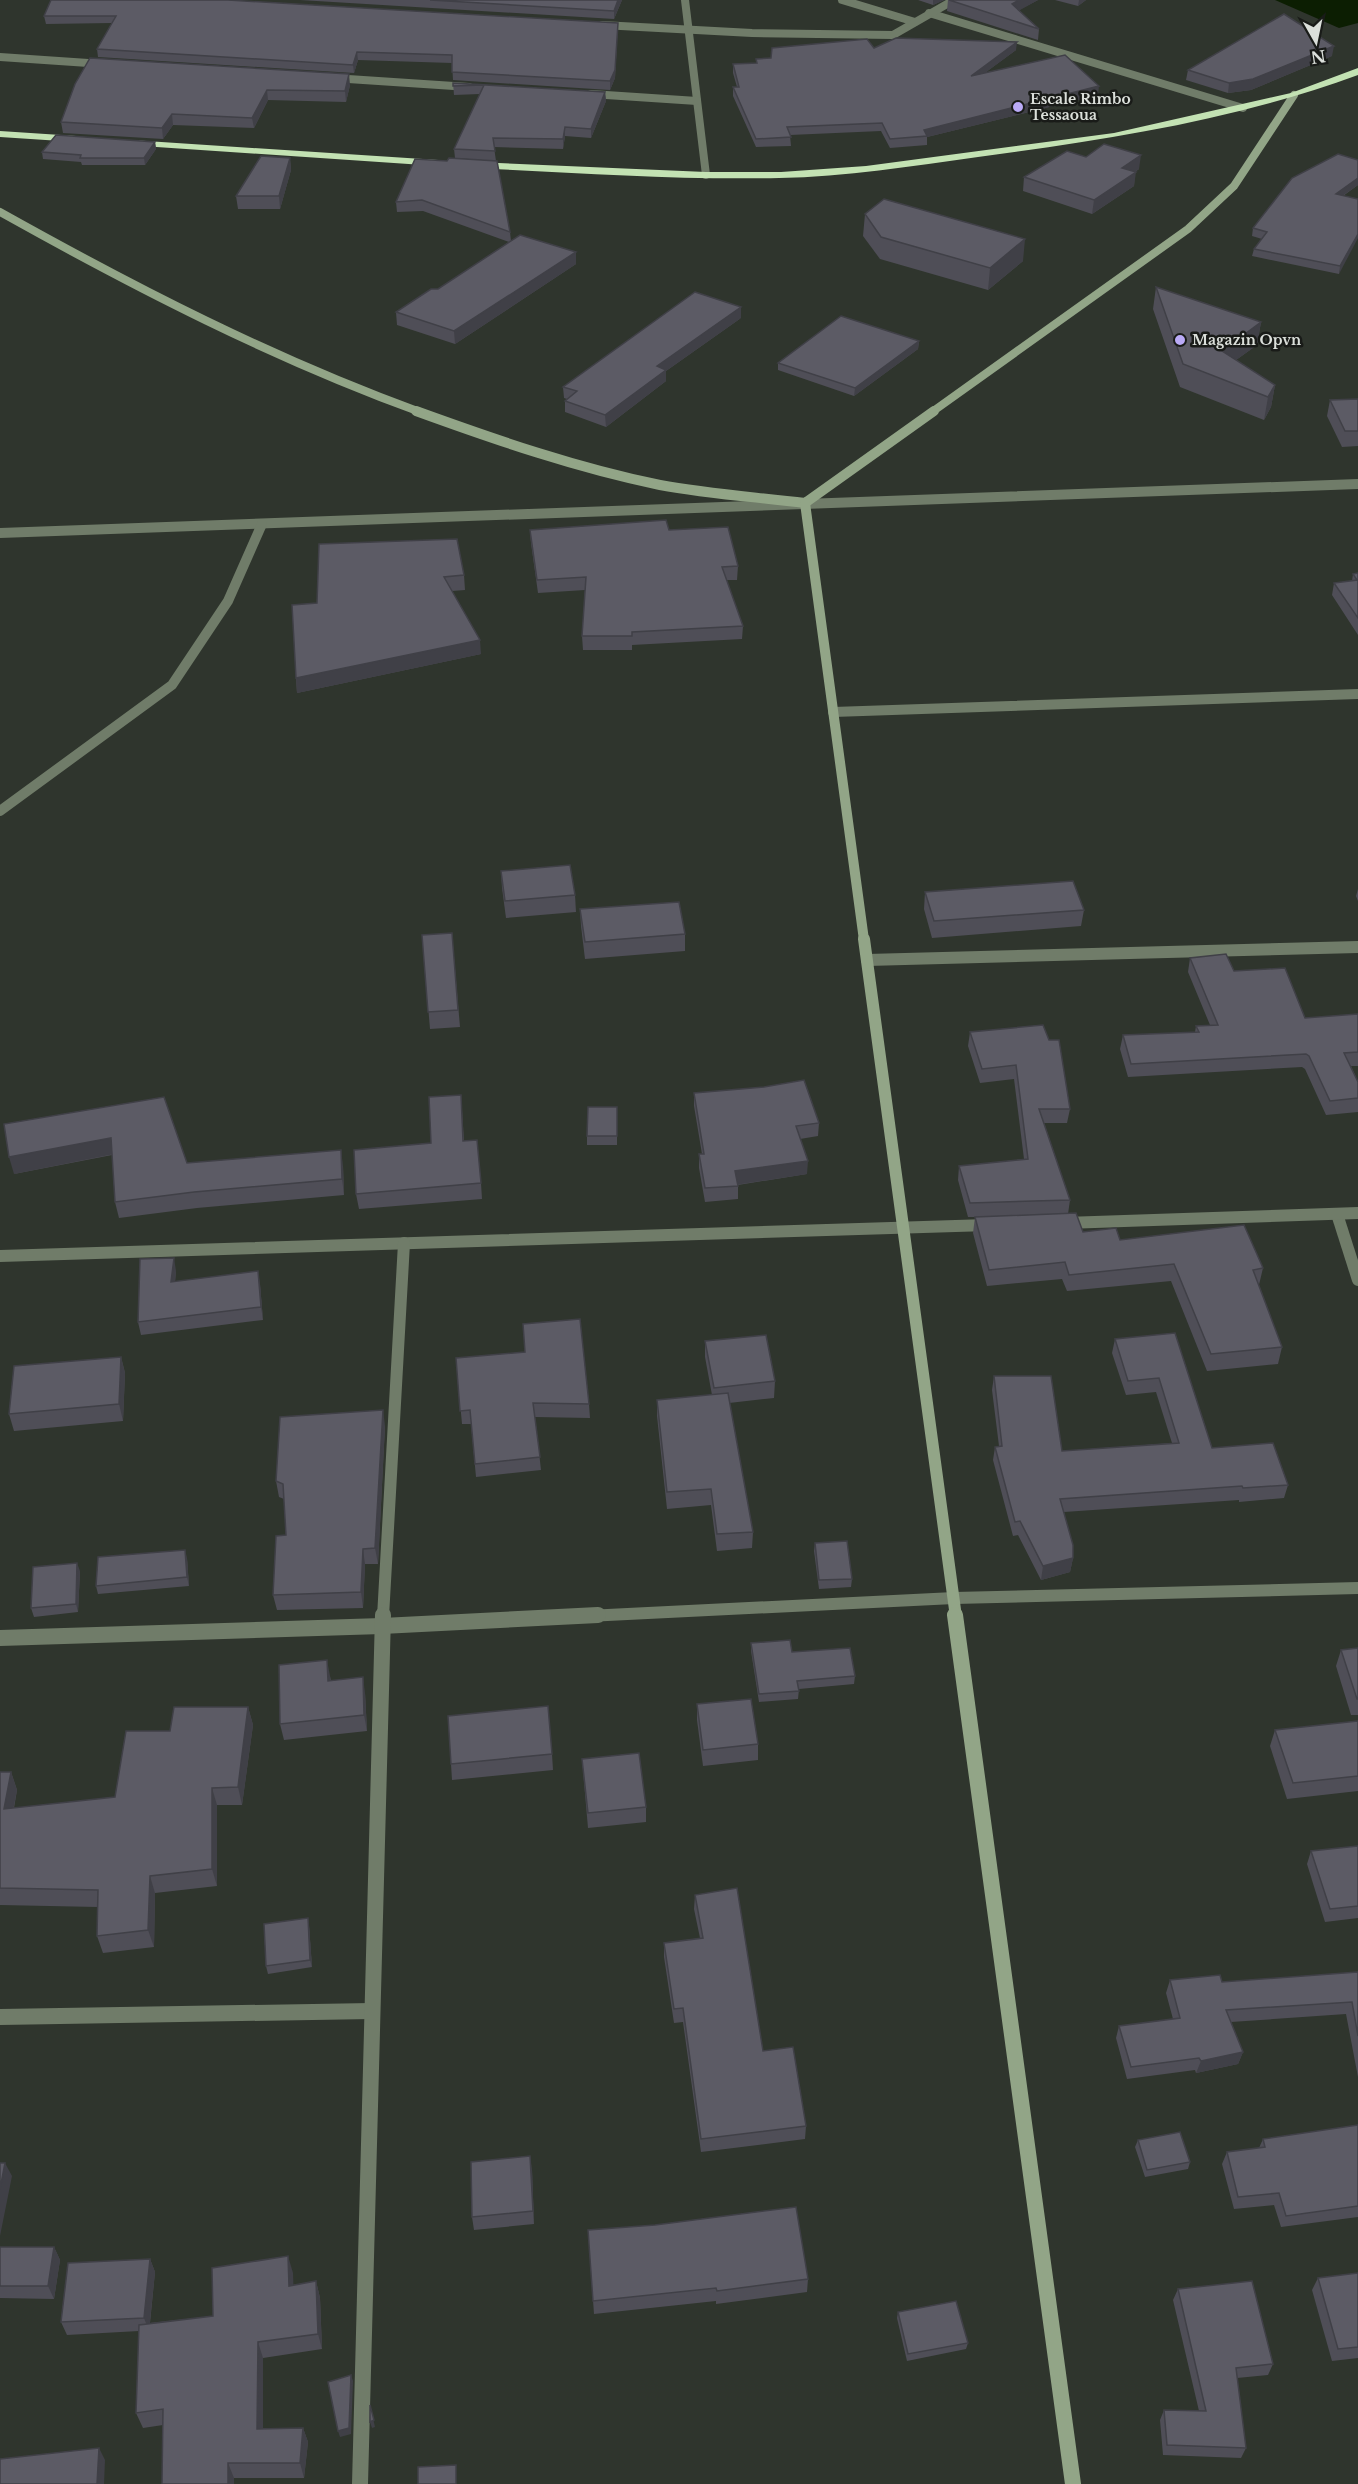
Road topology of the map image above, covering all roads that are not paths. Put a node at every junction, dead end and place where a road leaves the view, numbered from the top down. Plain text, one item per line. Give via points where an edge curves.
1 (685, 0) edge
2 (842, 0) edge
3 (954, 0) edge
4 (929, 13) junction
5 (915, 22) junction
6 (592, 24) edge
7 (688, 30) junction
8 (0, 57) edge
9 (106, 64) edge
10 (1358, 71) edge
11 (319, 77) edge
12 (473, 87) edge
13 (579, 93) edge
14 (1294, 95) junction
15 (697, 101) junction
16 (1243, 108) junction
17 (0, 134) edge
18 (93, 140) edge
19 (117, 142) edge
20 (706, 175) junction
21 (0, 212) edge
22 (1358, 484) edge
23 (805, 503) junction
24 (262, 524) junction
25 (0, 533) edge
26 (1358, 694) edge
27 (833, 712) junction
28 (0, 811) edge
29 (1358, 947) edge
30 (867, 960) junction
31 (1358, 1213) edge
32 (1337, 1214) junction
33 (1055, 1223) edge
34 (997, 1225) edge
35 (903, 1228) junction
36 (404, 1243) junction
37 (0, 1256) edge
38 (1358, 1280) edge
39 (1358, 1588) edge
40 (954, 1598) junction
41 (382, 1626) junction
42 (0, 1638) edge
43 (372, 2011) junction
44 (0, 2017) edge
45 (360, 2484) edge
46 (1073, 2484) edge

1 - 7 street
2 - 5 street
3 - 4 street
4 - 5 street
4 - 16 street
5 - 7 street via 893,35
6 - 7 street
7 - 15 street
8 - 9 street
10 - 14 highway
11 - 12 street
13 - 15 street
14 - 16 highway
14 - 23 street via 1234,186 1188,229
15 - 20 street
16 - 20 highway via 1113,136 990,154 866,169
17 - 18 highway
19 - 20 highway
21 - 23 street via 84,259 346,385 494,440 645,481
22 - 23 street
23 - 24 street
23 - 27 street
24 - 25 street
24 - 28 street via 228,601 172,685
26 - 27 street
27 - 30 street
29 - 30 street
30 - 35 street
31 - 32 street
32 - 33 street
32 - 38 street
34 - 35 street
35 - 36 street
35 - 40 street
36 - 37 street
36 - 41 street
39 - 40 street
40 - 41 street
40 - 46 street
41 - 42 street
41 - 43 street
43 - 44 street
43 - 45 street

